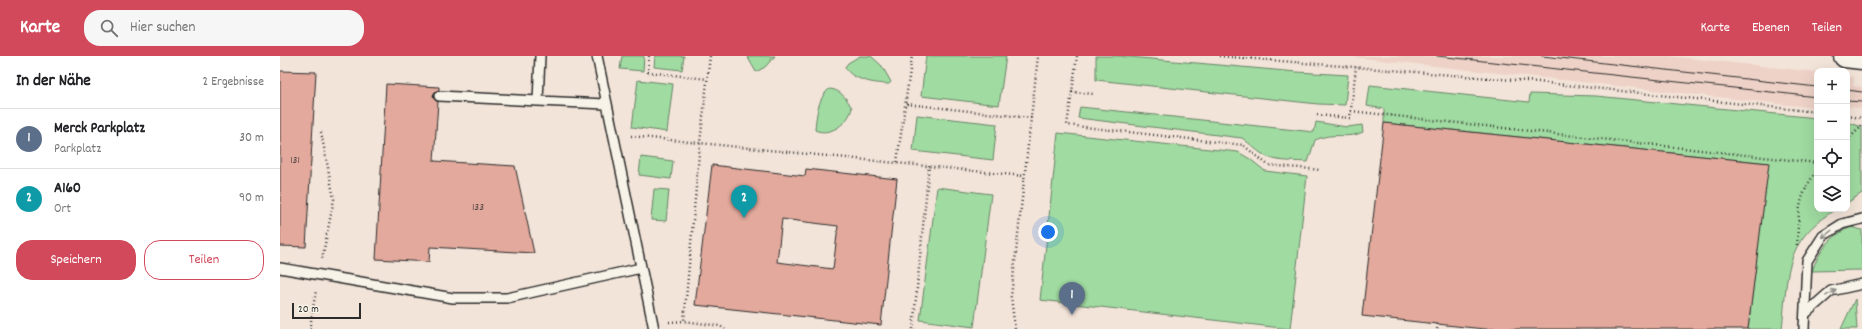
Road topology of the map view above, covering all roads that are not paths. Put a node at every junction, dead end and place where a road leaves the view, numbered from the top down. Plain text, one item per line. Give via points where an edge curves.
1 (540, 56) edge
2 (597, 56) edge
3 (1846, 56) edge
4 (1862, 58) edge
5 (438, 96) dead end
6 (538, 101) junction
7 (606, 104) junction
8 (1862, 218) edge
9 (280, 268) edge
10 (641, 268) junction
11 (1862, 284) edge
12 (1806, 313) junction
13 (654, 329) edge
14 (1804, 329) edge

1 - 6 lane
2 - 7 lane
3 - 4 main road
5 - 6 lane
6 - 7 lane
7 - 10 lane
8 -> 12 lane via 1842,224 1823,236 1807,261
9 - 10 lane via 453,298 507,298
10 - 13 lane
12 -> 11 lane via 1831,291
12 - 14 lane

